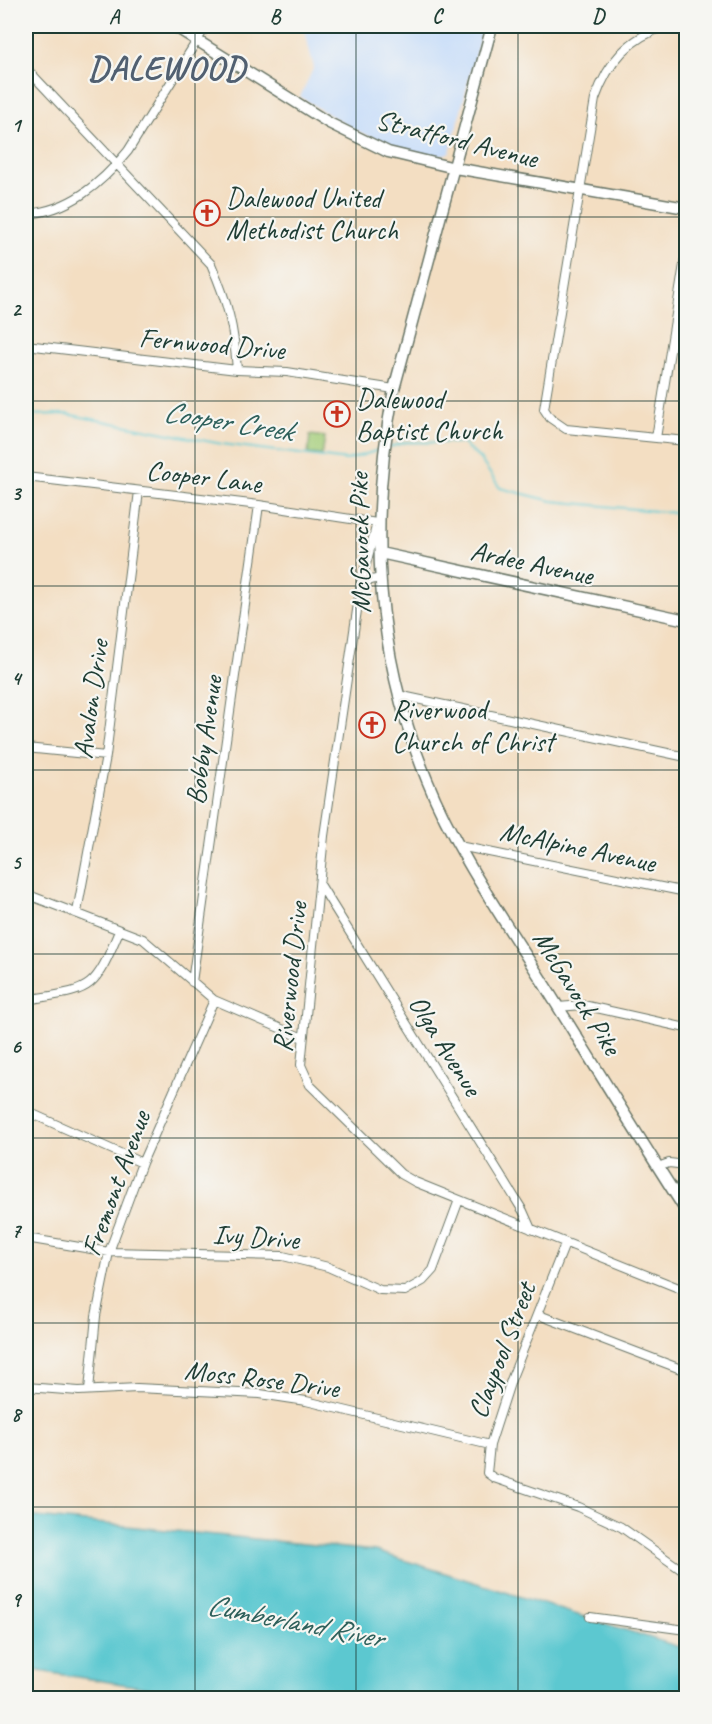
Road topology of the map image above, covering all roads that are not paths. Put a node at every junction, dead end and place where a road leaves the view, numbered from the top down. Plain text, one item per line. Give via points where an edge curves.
1 (174, 26) edge
2 (206, 26) edge
3 (492, 26) edge
4 (667, 26) edge
5 (198, 41) junction
6 (26, 68) edge
7 (116, 166) junction
8 (455, 168) junction
9 (579, 190) junction
10 (687, 208) edge
11 (26, 214) edge
12 (687, 252) edge
13 (26, 345) edge
14 (237, 370) junction
15 (394, 389) junction
16 (657, 438) junction
17 (687, 441) edge
18 (26, 477) edge
19 (139, 491) junction
20 (259, 505) junction
21 (377, 523) junction
22 (380, 553) junction
23 (368, 556) junction
24 (379, 578) junction
25 (361, 584) junction
26 (687, 620) edge
27 (399, 694) junction
28 (26, 748) edge
29 (106, 756) junction
30 (687, 757) edge
31 (459, 846) junction
32 (321, 885) junction
33 (687, 892) edge
34 (26, 894) edge
35 (77, 912) junction
36 (119, 931) junction
37 (192, 982) junction
38 (26, 1000) edge
39 (214, 1000) junction
40 (558, 1007) junction
41 (687, 1028) edge
42 (303, 1038) junction
43 (26, 1111) edge
44 (142, 1163) junction
45 (687, 1165) edge
46 (658, 1167) junction
47 (459, 1200) junction
48 (687, 1211) edge
49 (531, 1230) junction
50 (26, 1238) edge
51 (565, 1244) junction
52 (109, 1252) junction
53 (687, 1291) edge
54 (539, 1315) junction
55 (687, 1371) edge
56 (26, 1386) edge
57 (89, 1390) junction
58 (490, 1445) junction
59 (687, 1573) edge
60 (590, 1617) dead end
61 (687, 1630) edge

1 - 5 street, Stratford Avenue
2 - 5 street
3 - 8 street, McGavock Pike
4 - 9 street via 626,46 603,75 594,99
5 - 7 street
5 - 8 street, Stratford Avenue via 366,143
6 - 7 street
7 - 11 street via 73,201 55,210
7 - 14 street via 211,264 234,328
8 - 9 street, Stratford Avenue
8 - 15 street, McGavock Pike
9 - 10 street, Stratford Avenue
9 - 16 street via 544,409 566,429
12 - 16 street
13 - 14 street, Fernwood Drive
14 - 15 street, Fernwood Drive via 287,372
15 - 21 street, McGavock Pike
16 - 17 street
18 - 19 street, Cooper Lane
19 - 20 street, Cooper Lane
19 - 29 street, Avalon Drive
20 - 21 street, Cooper Lane
20 - 37 street, Bobby Avenue
21 - 22 street, McGavock Pike
21 - 23 street, Riverwood Drive
22 - 23 street, Ardee Avenue
22 - 24 street, McGavock Pike
22 - 26 street, Ardee Avenue
23 - 25 street, Riverwood Drive
24 - 25 street
24 - 27 street, McGavock Pike via 384,627
25 - 32 street, Riverwood Drive via 324,836
27 - 30 street
27 - 31 street, McGavock Pike via 428,781
28 - 29 street
29 - 35 street, Avalon Drive
31 - 33 street, McAlpine Avenue
31 - 40 street, McGavock Pike
32 - 42 street, Riverwood Drive
32 - 49 street, Olga Avenue via 523,1211
34 - 35 street
35 - 36 street
36 - 37 street via 143,939
36 - 38 street via 102,972 94,981 71,992
37 - 39 street
39 - 42 street
39 - 44 street, Fremont Avenue
40 - 41 street via 583,1005
40 - 46 street, McGavock Pike
42 - 47 street, Riverwood Drive via 301,1065 310,1085 401,1174
43 - 44 street
44 - 52 street, Fremont Avenue
45 - 46 street via 669,1163
46 - 48 street, McGavock Pike
47 - 49 street, Riverwood Drive
47 - 52 street, Ivy Drive via 433,1270 405,1291 380,1290 328,1267 283,1256
49 - 51 street, Riverwood Drive
50 - 52 street, Ivy Drive
51 - 53 street, Riverwood Drive
51 - 54 street, Claypool Street
52 - 57 street, Fremont Avenue via 96,1316
54 - 55 street
54 - 58 street, Claypool Street via 511,1380
56 - 57 street, Moss Rose Drive
57 - 58 street, Moss Rose Drive via 137,1388 272,1396
58 - 59 street, Claypool Street via 487,1473 494,1478 578,1507 621,1527
60 - 61 street

